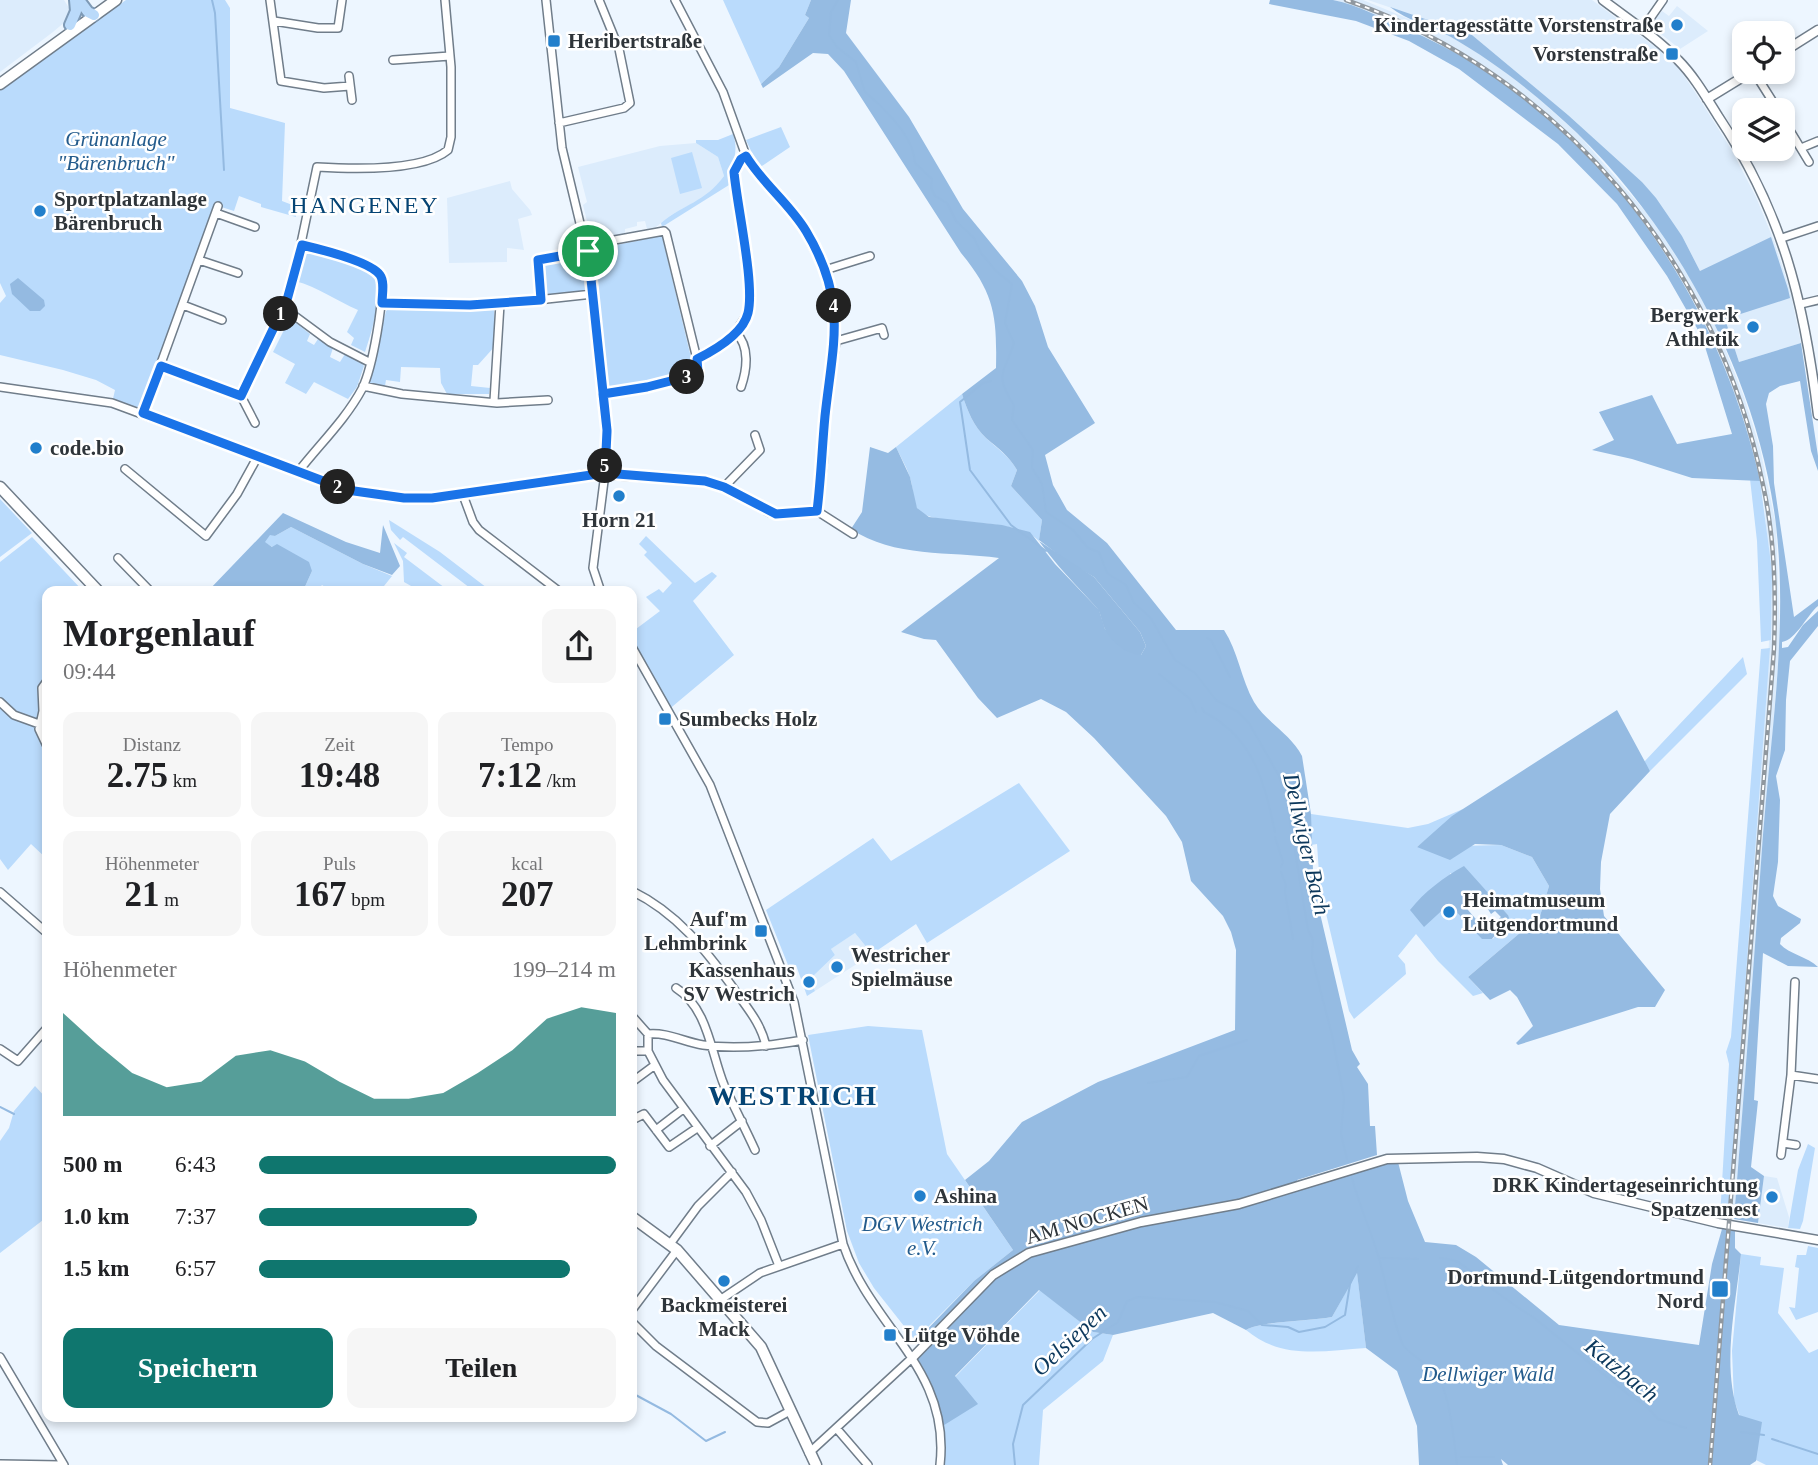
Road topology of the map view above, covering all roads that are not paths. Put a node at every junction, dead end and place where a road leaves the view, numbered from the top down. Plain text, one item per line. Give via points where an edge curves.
1 (77, 0) edge
2 (105, 0) edge
3 (116, 0) edge
4 (270, 0) edge
5 (342, 0) edge
6 (445, 0) edge
7 (546, 0) edge
8 (599, 0) edge
9 (676, 0) edge
10 (1603, 0) edge
11 (1663, 0) edge
12 (91, 9) edge
13 (274, 21) junction
14 (70, 25) junction
15 (1642, 30) junction
16 (1818, 30) edge
17 (1795, 44) edge
18 (450, 56) junction
19 (393, 60) dead end
20 (0, 76) edge
21 (348, 76) dead end
22 (0, 84) edge
23 (1732, 84) edge
24 (350, 86) junction
25 (1707, 99) junction
26 (352, 100) dead end
27 (559, 123) junction
28 (1795, 139) edge
29 (1818, 141) edge
30 (1801, 149) junction
31 (746, 156) junction
32 (1809, 162) dead end
33 (1818, 226) edge
34 (255, 227) dead end
35 (1782, 238) junction
36 (302, 245) junction
37 (587, 248) junction
38 (870, 256) dead end
39 (199, 260) junction
40 (825, 270) junction
41 (238, 273) dead end
42 (593, 294) junction
43 (541, 300) junction
44 (1818, 300) edge
45 (382, 303) junction
46 (500, 304) junction
47 (1801, 304) junction
48 (183, 305) junction
49 (284, 308) junction
50 (222, 320) dead end
51 (882, 328) dead end
52 (736, 332) junction
53 (836, 341) junction
54 (697, 359) junction
55 (369, 362) junction
56 (161, 366) junction
57 (363, 386) junction
58 (0, 387) edge
59 (741, 387) dead end
60 (603, 394) junction
61 (241, 396) junction
62 (548, 400) dead end
63 (494, 401) junction
64 (143, 413) junction
65 (1818, 415) edge
66 (255, 422) dead end
67 (755, 435) dead end
68 (258, 456) junction
69 (125, 469) dead end
70 (298, 472) junction
71 (605, 473) junction
72 (0, 487) edge
73 (724, 487) junction
74 (463, 495) junction
75 (817, 511) junction
76 (853, 534) dead end
77 (118, 558) dead end
78 (93, 586) edge
79 (145, 586) edge
80 (552, 586) edge
81 (599, 586) edge
82 (637, 656) edge
83 (0, 702) edge
84 (42, 716) edge
85 (39, 724) junction
86 (42, 738) edge
87 (0, 892) edge
88 (637, 894) edge
89 (42, 929) edge
90 (1795, 982) dead end
91 (676, 988) dead end
92 (637, 1022) edge
93 (42, 1034) edge
94 (648, 1034) junction
95 (803, 1040) junction
96 (710, 1046) junction
97 (766, 1046) junction
98 (0, 1049) edge
99 (637, 1051) edge
100 (648, 1051) junction
101 (655, 1065) junction
102 (1791, 1075) junction
103 (637, 1078) edge
104 (1818, 1079) edge
105 (683, 1109) junction
106 (637, 1118) edge
107 (742, 1121) junction
108 (697, 1128) junction
109 (656, 1130) junction
110 (1783, 1143) junction
111 (1796, 1144) dead end
112 (710, 1146) junction
113 (755, 1150) dead end
114 (1781, 1155) dead end
115 (732, 1172) junction
116 (637, 1221) edge
117 (1818, 1240) edge
118 (843, 1244) junction
119 (673, 1247) junction
120 (779, 1266) junction
121 (720, 1300) junction
122 (637, 1302) edge
123 (637, 1327) edge
124 (0, 1357) edge
125 (912, 1358) junction
126 (790, 1411) junction
127 (837, 1429) junction
128 (810, 1453) junction
129 (0, 1464) edge
130 (62, 1465) edge
131 (816, 1465) edge
132 (868, 1465) edge
133 (940, 1465) edge

1 - 12 highway
1 - 14 highway
2 - 12 main road
3 - 12 main road
4 - 13 street
5 - 13 street via 340,25 334,29
6 - 18 street
7 - 27 street
8 - 27 street via 619,49 630,103 622,109
9 - 31 street via 723,92
10 - 15 street
11 - 15 street
12 - 14 main road
12 - 22 main road
13 - 24 street via 284,83
14 - 20 main road
15 - 25 street via 1676,58
16 - 17 street
18 - 19 street
18 - 36 street via 448,150 394,165 317,167
21 - 24 street
23 - 25 street
24 - 26 street
25 - 35 street via 1751,168
27 - 37 street
28 - 30 street
29 - 30 street
30 - 32 street
31 - 40 street via 799,220
31 - 52 street via 734,172 749,287 748,313
33 - 35 street
34 - 39 street via 217,209
35 - 47 street
36 - 45 street via 377,272
36 - 49 street
37 - 42 street
37 - 43 street via 538,260
37 - 54 street via 666,233
38 - 40 street
39 - 41 street
39 - 48 street
40 - 53 street
42 - 43 street
42 - 60 street
43 - 46 street
44 - 47 street
45 - 46 street
45 - 55 street
46 - 63 street
47 - 65 street
48 - 50 street
48 - 56 street
49 - 55 street via 330,342
49 - 61 street
51 - 53 street
52 - 54 street
52 - 59 street via 743,340 746,359
53 - 75 street
54 - 60 street via 694,375
55 - 57 street
56 - 61 street
56 - 64 street
57 - 63 street via 402,394
57 - 70 street
58 - 64 street via 112,403
60 - 71 street
61 - 66 street
62 - 63 street
64 - 68 street
67 - 73 street via 760,450
68 - 69 street via 206,536
68 - 70 street
70 - 74 street via 370,494 422,499
71 - 73 street via 705,481
71 - 74 street
71 - 81 street via 593,568
72 - 78 main road
73 - 75 street via 776,514
74 - 80 street via 479,530
75 - 76 street
77 - 79 street
82 - 95 street via 718,802 794,1002
83 - 85 street via 14,715
84 - 85 street
85 - 86 street
87 - 89 street
88 - 97 street via 690,932 757,1020
90 - 102 street
91 - 96 street via 698,1012
92 - 94 street
93 - 98 street via 18,1062
94 - 96 street
94 - 100 street
95 - 97 street
95 - 118 street
96 - 97 street
96 - 107 street
99 - 100 street
100 - 101 street
101 - 103 street
101 - 105 street
102 - 104 street
102 - 110 street
105 - 108 street
105 - 109 street
106 - 109 street via 644,1114
107 - 112 street
107 - 113 street
108 - 109 street via 669,1147
108 - 112 street
110 - 111 street
110 - 114 street
112 - 115 street
115 - 119 street via 698,1206
115 - 120 street via 755,1206
116 - 119 main road
117 - 125 street, AM NOCKEN via 1718,1223 1594,1193 1504,1159 1402,1157 1239,1204 1141,1222 1029,1253 993,1275
118 - 120 street
118 - 125 street via 866,1294
119 - 121 main road
119 - 122 street
120 - 121 street
121 - 126 main road via 765,1354
123 - 126 street via 757,1422 768,1423
124 - 130 street
125 - 127 street, AM NOCKEN
125 - 133 street via 939,1412
126 - 128 main road
127 - 128 street, AM NOCKEN
127 - 132 street
128 - 131 main road
129 - 130 street

